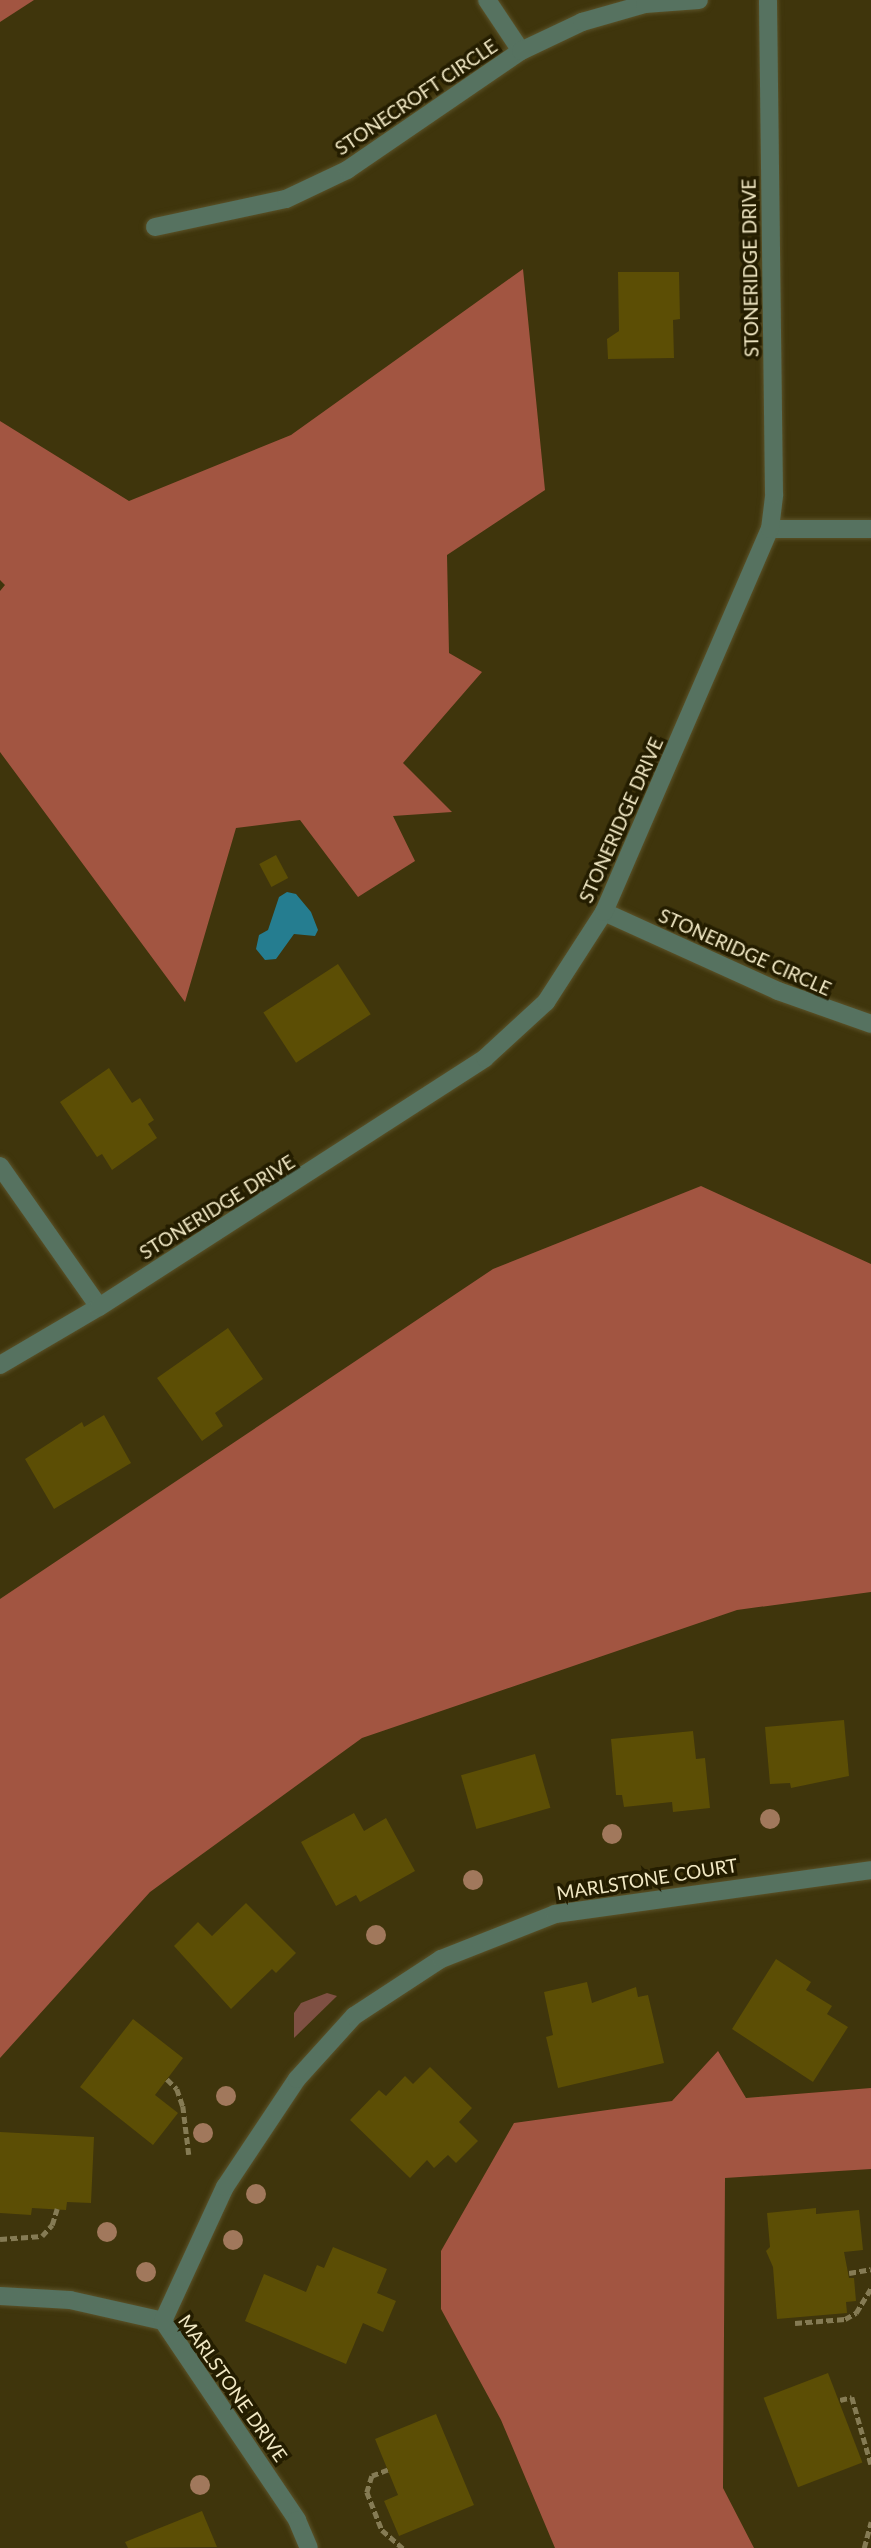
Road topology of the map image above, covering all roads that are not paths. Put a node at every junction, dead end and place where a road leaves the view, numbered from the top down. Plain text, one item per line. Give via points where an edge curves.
1 (487, 0) edge
2 (699, 0) edge
3 (768, 0) edge
4 (521, 51) junction
5 (155, 227) dead end
6 (770, 529) junction
7 (871, 529) edge
8 (604, 912) junction
9 (871, 1024) edge
10 (0, 1166) edge
11 (99, 1307) junction
12 (0, 1365) edge
13 (871, 1870) edge
14 (0, 2295) edge
15 (163, 2321) junction
16 (309, 2548) edge

1 - 4 street
2 - 4 street, STONECROFT CIRCLE via 645,4 582,22
3 - 6 street, STONERIDGE DRIVE via 774,494
4 - 5 street, STONECROFT CIRCLE via 318,186 286,199
6 - 7 street
6 - 8 street, STONERIDGE DRIVE
8 - 9 street, STONERIDGE CIRCLE via 778,991
8 - 11 street, STONERIDGE DRIVE via 546,1002 485,1058
10 - 11 street
11 - 12 street, STONERIDGE DRIVE
13 - 15 street, MARLSTONE COURT via 555,1913 441,1959 354,2016 297,2079 225,2187
14 - 15 street, MARLSTONE DRIVE via 70,2300
15 - 16 street, MARLSTONE DRIVE via 297,2520

